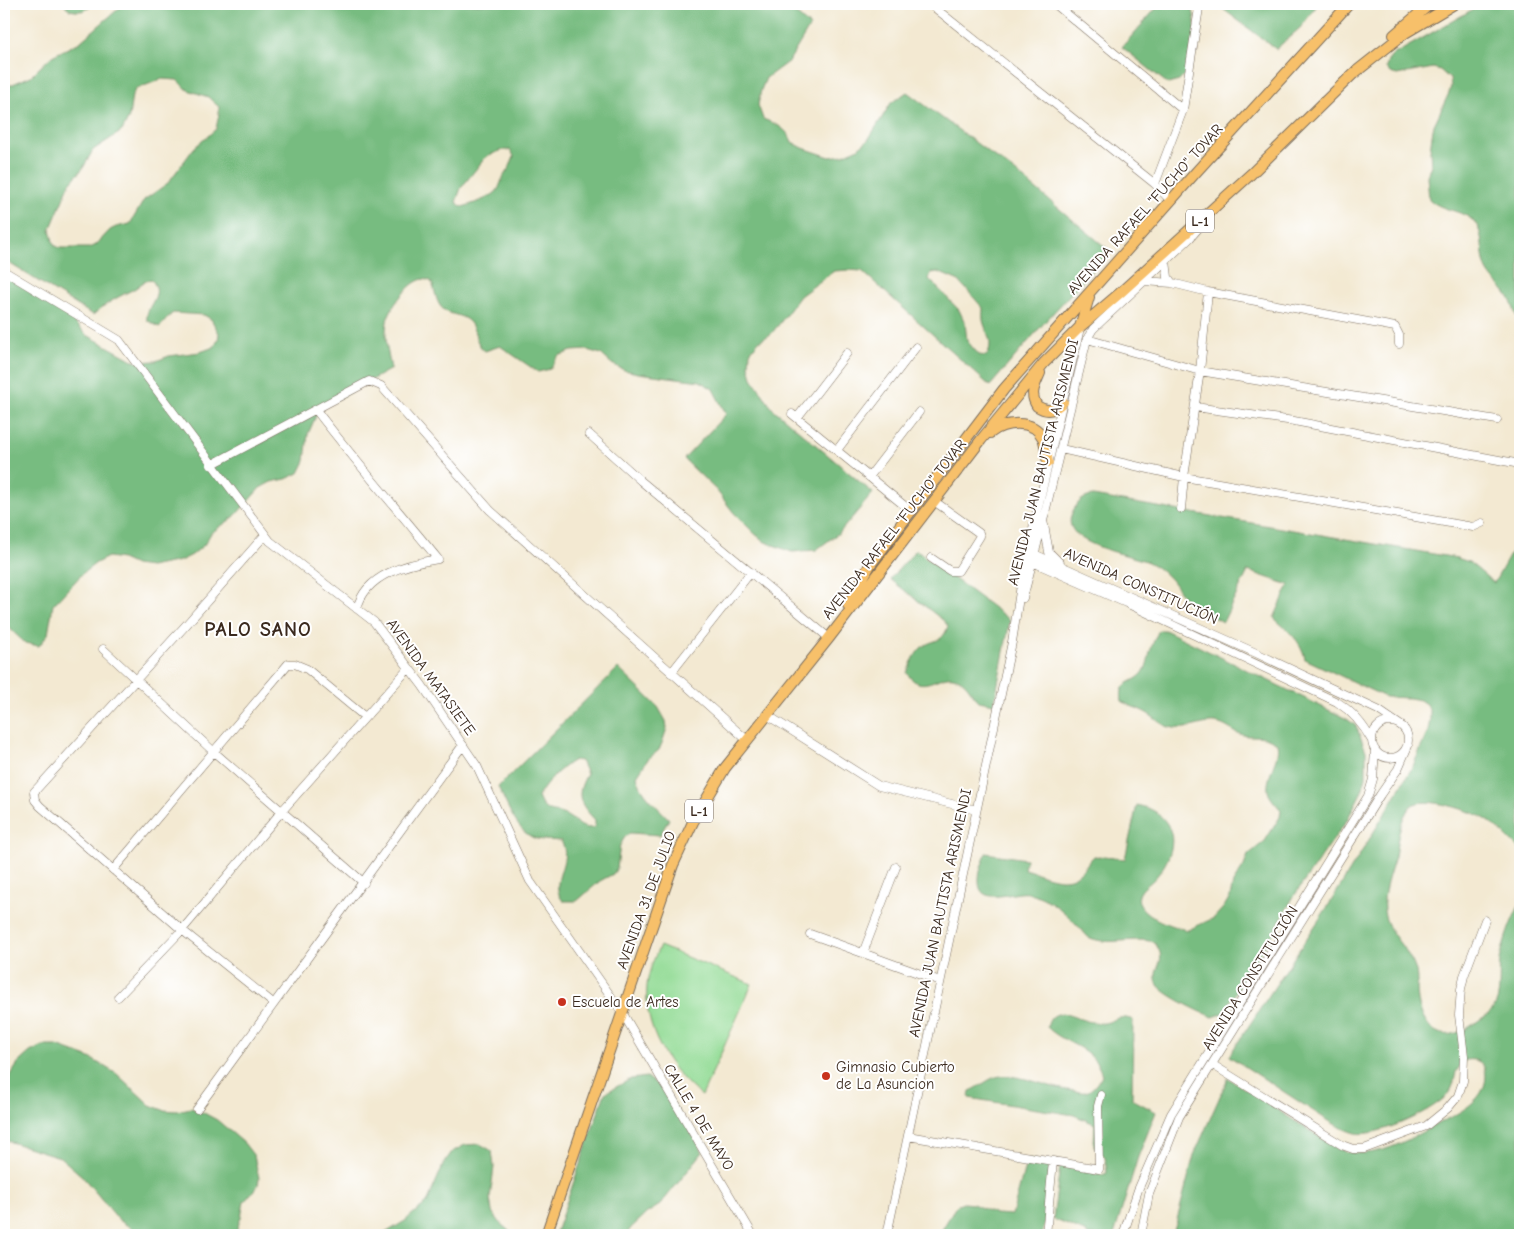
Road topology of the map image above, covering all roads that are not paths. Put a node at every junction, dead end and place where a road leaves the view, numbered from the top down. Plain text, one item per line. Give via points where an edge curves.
1 (930, 4) edge
2 (1055, 4) edge
3 (1349, 4) edge
4 (1430, 4) edge
5 (1454, 4) edge
6 (1198, 5) edge
7 (1353, 74) junction
8 (1182, 110) junction
9 (1155, 184) junction
10 (1171, 201) junction
11 (1216, 206) junction
12 (1166, 261) junction
13 (4, 271) edge
14 (1144, 281) junction
15 (1172, 283) junction
16 (1091, 291) junction
17 (1208, 292) junction
18 (1080, 327) junction
19 (1087, 339) junction
20 (1399, 344) dead end
21 (916, 347) dead end
22 (847, 353) dead end
23 (1044, 363) junction
24 (1200, 371) junction
25 (1063, 402) junction
26 (1195, 407) junction
27 (316, 410) junction
28 (919, 412) dead end
29 (1497, 420) dead end
30 (589, 434) dead end
31 (981, 440) junction
32 (1061, 449) junction
33 (836, 450) junction
34 (1048, 462) junction
35 (1520, 464) edge
36 (211, 465) junction
37 (870, 477) junction
38 (1184, 477) junction
39 (934, 501) junction
40 (1181, 509) dead end
41 (911, 511) junction
42 (1043, 521) junction
43 (1482, 523) dead end
44 (265, 535) junction
45 (1030, 557) junction
46 (932, 558) dead end
47 (1066, 568) junction
48 (1050, 570) junction
49 (751, 572) junction
50 (1026, 586) junction
51 (357, 609) junction
52 (1015, 626) junction
53 (829, 638) junction
54 (103, 649) dead end
55 (409, 668) junction
56 (671, 673) junction
57 (136, 680) junction
58 (767, 715) junction
59 (365, 717) junction
60 (1403, 727) junction
61 (747, 740) junction
62 (1372, 741) junction
63 (463, 745) junction
64 (1408, 746) junction
65 (1375, 750) junction
66 (214, 752) junction
67 (976, 810) junction
68 (282, 811) junction
69 (896, 867) dead end
70 (113, 870) junction
71 (364, 883) junction
72 (1486, 920) dead end
73 (182, 930) junction
74 (810, 934) dead end
75 (863, 953) junction
76 (940, 981) junction
77 (118, 997) dead end
78 (273, 1003) junction
79 (622, 1012) junction
80 (1212, 1065) junction
81 (1101, 1095) dead end
82 (197, 1109) dead end
83 (908, 1136) junction
84 (1053, 1161) junction
85 (546, 1235) edge
86 (753, 1235) edge
87 (887, 1235) edge
88 (1046, 1235) edge
89 (1123, 1235) edge
90 (1141, 1235) edge

1 - 9 street
2 - 8 street
3 - 10 main road, AVENIDA RAFAEL "FUCHO" TOVAR / L-1
4 - 7 main road, L-1
5 - 7 main road, AVENIDA RAFAEL "FUCHO" TOVAR / L-1 via 1405,33
6 - 8 street
7 - 11 main road, AVENIDA RAFAEL "FUCHO" TOVAR / L-1
8 - 9 street
9 - 10 street
10 - 16 main road, AVENIDA RAFAEL "FUCHO" TOVAR / L-1
11 - 12 street, AVENIDA JUAN BAUTISTA ARISMENDI / L-1
11 - 18 main road, AVENIDA RAFAEL "FUCHO" TOVAR / L-1
12 - 14 street, AVENIDA JUAN BAUTISTA ARISMENDI / L-1
12 - 15 street
13 - 36 street, AVENIDA MATASIETE via 119,340
14 - 15 street
14 - 19 street, AVENIDA JUAN BAUTISTA ARISMENDI / L-1 via 1093,329
15 - 17 street
16 - 18 main road
16 - 41 main road, AVENIDA RAFAEL "FUCHO" TOVAR / L-1 via 1004,389
17 - 20 street via 1395,327
17 - 24 street
18 - 23 main road, AVENIDA RAFAEL "FUCHO" TOVAR / L-1
18 - 25 street, AVENIDA JUAN BAUTISTA ARISMENDI / L-1
19 - 24 street
19 - 32 street, AVENIDA JUAN BAUTISTA ARISMENDI / L-1
21 - 33 street
22 - 33 street via 794,416
23 - 25 main road, L-1 via 1032,390 1034,402 1049,411
23 - 31 main road, AVENIDA RAFAEL "FUCHO" TOVAR / L-1
24 - 26 street
24 - 29 street
25 - 34 street, AVENIDA JUAN BAUTISTA ARISMENDI / L-1
26 - 35 street via 1294,421
26 - 38 street
27 - 36 street
27 - 51 street via 438,559 418,562 382,576 367,588
27 - 56 street via 369,382 381,386 490,510
28 - 37 street
30 - 49 street
31 - 34 main road via 996,428 1018,423 1034,427 1043,438
31 - 39 main road, AVENIDA RAFAEL "FUCHO" TOVAR / L-1
32 - 38 street
32 - 42 street, AVENIDA JUAN BAUTISTA ARISMENDI / L-1
33 - 37 street
34 - 45 street, AVENIDA JUAN BAUTISTA ARISMENDI / L-1
36 - 44 street, AVENIDA MATASIETE
37 - 41 street
38 - 40 street
38 - 43 street via 1473,527
39 - 46 street via 980,536 958,571 950,571
39 - 53 main road, AVENIDA RAFAEL "FUCHO" TOVAR / L-1
41 - 53 main road, AVENIDA RAFAEL "FUCHO" TOVAR / L-1 via 870,565
42 - 45 street, AVENIDA JUAN BAUTISTA ARISMENDI / L-1
42 - 47 street, L-1 via 1049,552
44 - 51 street, AVENIDA MATASIETE
44 - 57 street
45 - 47 street, AVENIDA CONSTITUCIÓN / L-1
45 - 48 street, AVENIDA CONSTITUCIÓN
45 - 50 street, AVENIDA JUAN BAUTISTA ARISMENDI / L-1
45 - 52 street, AVENIDA JUAN BAUTISTA ARISMENDI / L-1
47 - 60 street, AVENIDA CONSTITUCIÓN / L-1 via 1378,710
48 - 50 street via 1041,570 1033,575
48 - 62 street, AVENIDA CONSTITUCIÓN via 1337,702 1354,714
49 - 53 street
49 - 56 street
50 - 52 street, AVENIDA JUAN BAUTISTA ARISMENDI / L-1
51 - 55 street, AVENIDA MATASIETE via 374,622
52 - 67 street, AVENIDA JUAN BAUTISTA ARISMENDI / L-1
53 - 58 main road, AVENIDA 31 DE JULIO / L-1
54 - 57 street
55 - 59 street
55 - 63 street, AVENIDA MATASIETE
56 - 61 street
57 - 66 street
57 - 70 street via 34,792 40,806
58 - 61 main road, AVENIDA 31 DE JULIO / L-1
58 - 67 street via 879,786
59 - 66 street via 307,669 288,664
59 - 68 street
60 - 62 street via 1390,722 1383,724 1373,734
60 - 64 street via 1409,739
61 - 79 main road, AVENIDA 31 DE JULIO / L-1 via 716,783 683,841
62 - 65 street, AVENIDA CONSTITUCIÓN
63 - 71 street
63 - 79 street, AVENIDA MATASIETE via 477,766 530,881
64 - 65 street via 1399,756 1392,758 1379,755
64 - 80 street, AVENIDA CONSTITUCIÓN via 1398,769
65 - 89 street, AVENIDA CONSTITUCIÓN via 1368,796 1171,1114 1138,1190
66 - 68 street
66 - 70 street
67 - 76 street, AVENIDA JUAN BAUTISTA ARISMENDI / L-1
68 - 71 street
68 - 73 street
69 - 75 street
70 - 73 street
71 - 78 street
72 - 80 street via 1461,989 1459,1015 1463,1080 1458,1096 1426,1126 1364,1149 1353,1149
73 - 77 street
73 - 78 street
74 - 75 street
75 - 76 street
76 - 83 street, AVENIDA JUAN BAUTISTA ARISMENDI / L-1
78 - 82 street
79 - 85 main road, AVENIDA 31 DE JULIO / L-1
79 - 86 street, CALLE 4 DE MAYO
80 - 90 street, AVENIDA CONSTITUCIÓN via 1180,1117 1150,1194
81 - 84 street via 1098,1106 1099,1169
83 - 84 street
83 - 87 street, AVENIDA JUAN BAUTISTA ARISMENDI / L-1
84 - 88 street

